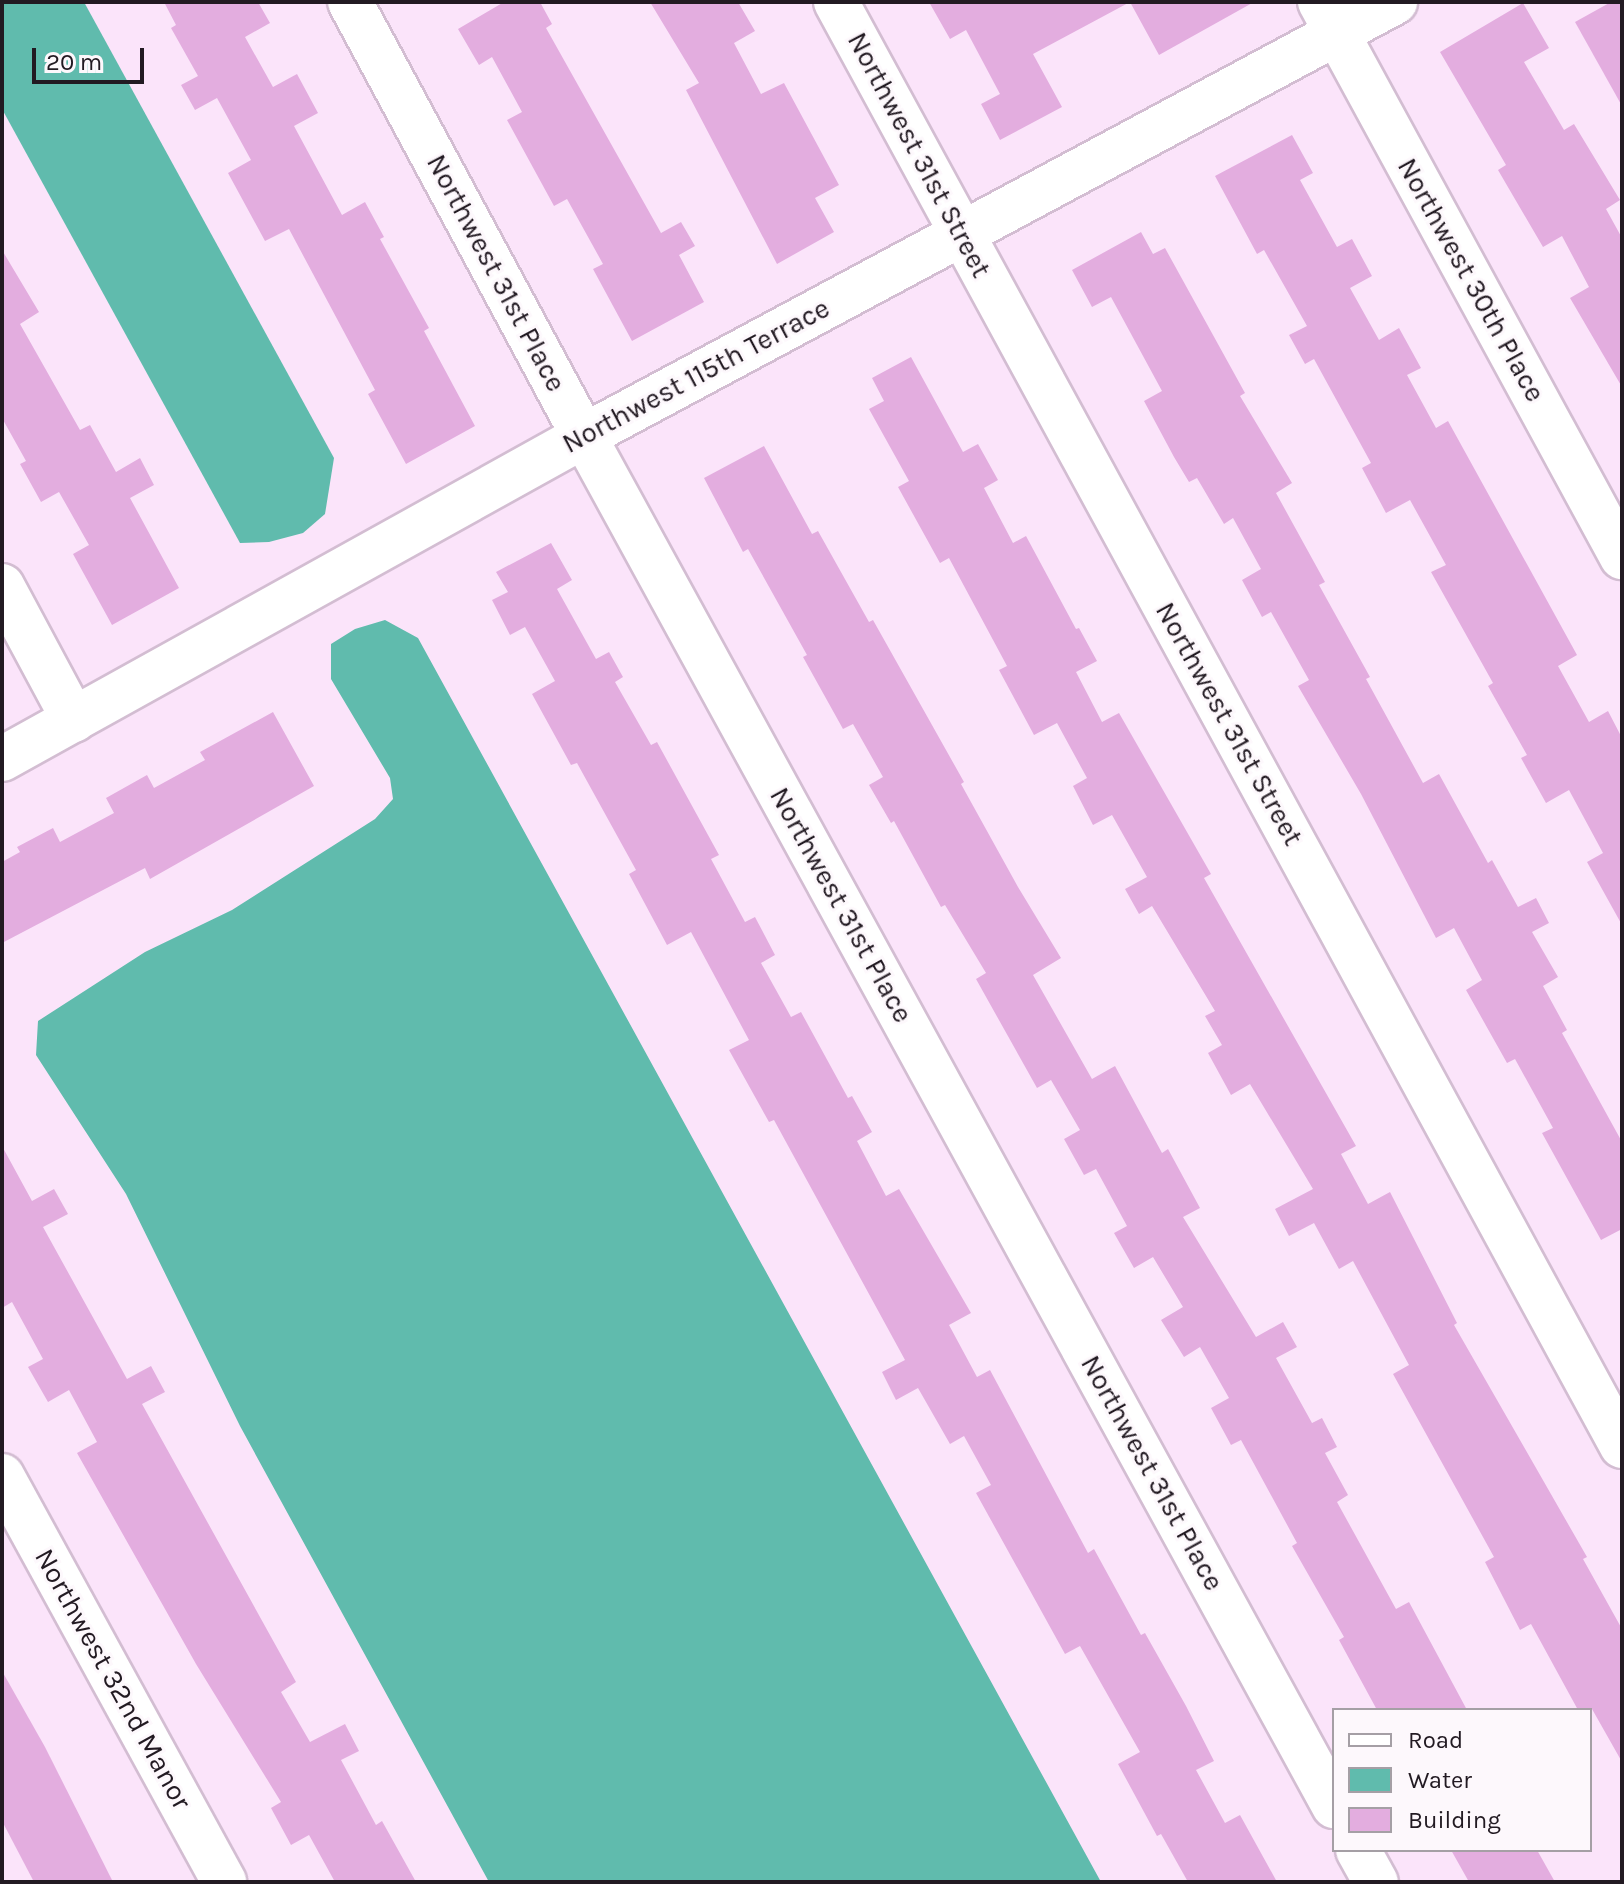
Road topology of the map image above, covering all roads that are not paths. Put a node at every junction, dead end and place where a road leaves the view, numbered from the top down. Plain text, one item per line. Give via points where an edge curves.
1 (350, 2) edge
2 (836, 2) edge
3 (1395, 2) edge
4 (1328, 18) edge
5 (962, 234) junction
6 (584, 436) junction
7 (1622, 557) edge
8 (2, 586) edge
9 (74, 720) junction
10 (2, 759) edge
11 (1622, 1446) edge
12 (2, 1476) edge
13 (1332, 1802) edge
14 (1359, 1852) edge
15 (224, 1882) edge
16 (1376, 1882) edge

1 - 6 street, Northwest 31st Place
2 - 5 street, Northwest 31st Street
3 - 4 street, Northwest 115th Terrace
4 - 5 street, Northwest 115th Terrace
4 - 7 street, Northwest 30th Place
5 - 6 street, Northwest 115th Terrace
5 - 11 street, Northwest 31st Street
6 - 9 street, Northwest 115th Terrace
6 - 13 street, Northwest 31st Place
8 - 9 street
9 - 10 street, Northwest 115th Terrace
12 - 15 street, Northwest 32nd Manor
14 - 16 street

